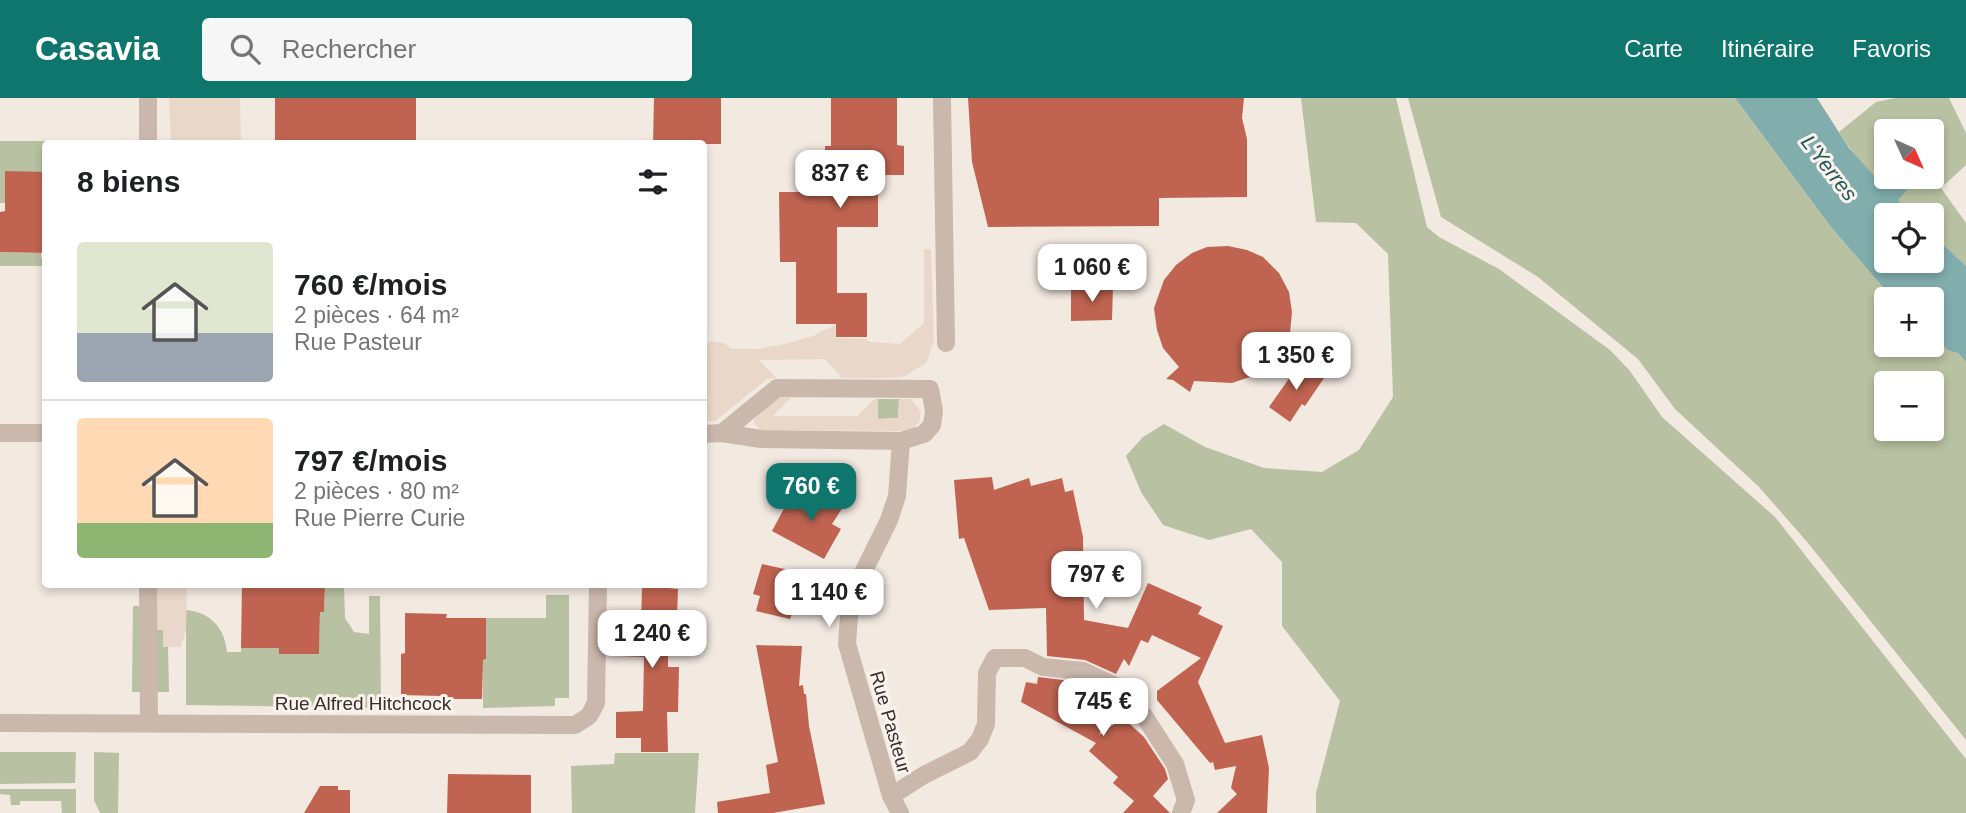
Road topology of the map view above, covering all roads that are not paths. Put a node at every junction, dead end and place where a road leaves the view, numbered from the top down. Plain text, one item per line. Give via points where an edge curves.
1 (148, 98) edge
2 (942, 98) edge
3 (148, 140) edge
4 (946, 343) dead end
5 (0, 433) edge
6 (42, 433) edge
7 (713, 434) edge
8 (901, 442) junction
9 (148, 588) edge
10 (598, 588) edge
11 (149, 722) junction
12 (0, 723) edge
13 (891, 796) junction
14 (900, 813) edge
15 (1181, 813) edge

1 - 3 street
2 - 4 street
5 - 6 street
7 - 8 street
7 - 8 street via 777,388 930,388 932,425 924,434
8 - 13 street, Rue Pasteur via 897,496 854,591 847,644
9 - 11 street
10 - 11 street, Rue Alfred Hitchcock via 596,703 578,724
11 - 12 street, Rue Alfred Hitchcock
13 - 14 street, Rue Pasteur
13 - 15 street via 970,752 986,724 988,673 995,657 1025,658 1043,667 1083,671 1115,686 1144,716 1175,764 1186,800

